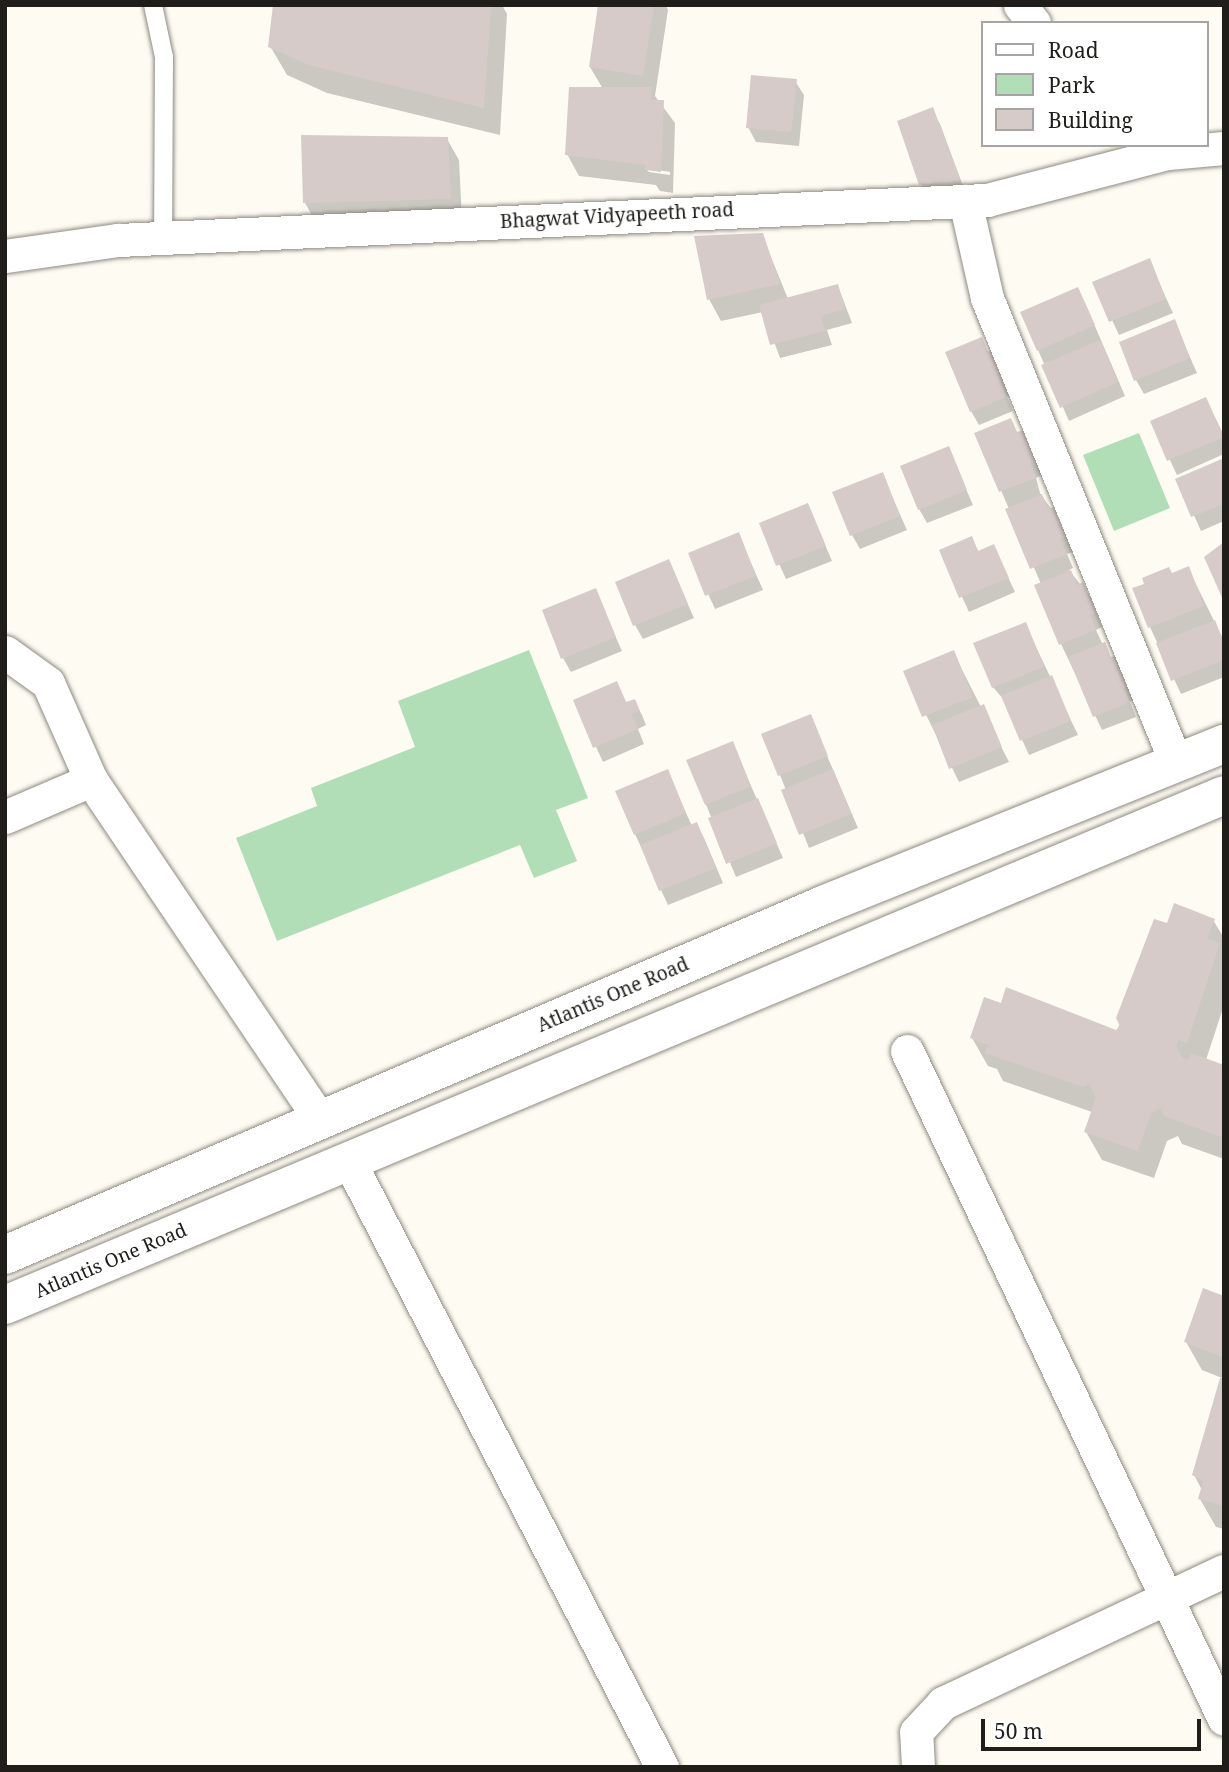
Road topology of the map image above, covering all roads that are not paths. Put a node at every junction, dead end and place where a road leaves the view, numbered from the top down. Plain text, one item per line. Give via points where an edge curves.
1 (153, 5) edge
2 (1020, 5) edge
3 (1032, 21) edge
4 (1224, 148) edge
5 (1141, 152) edge
6 (965, 201) junction
7 (163, 237) junction
8 (5, 256) edge
9 (5, 652) edge
10 (1224, 744) edge
11 (1176, 763) junction
12 (91, 780) junction
13 (1224, 795) edge
14 (5, 817) edge
15 (907, 1051) dead end
16 (320, 1120) junction
17 (349, 1161) junction
18 (5, 1255) edge
19 (5, 1305) edge
20 (1224, 1571) edge
21 (1167, 1598) junction
22 (1224, 1719) edge
23 (662, 1767) edge
24 (918, 1767) edge

1 - 7 lane via 164,57
2 - 3 street
4 - 5 street, Bhagwat Vidyapeeth road
5 - 6 street, Bhagwat Vidyapeeth road via 987,200
6 - 7 street, Bhagwat Vidyapeeth road
6 - 11 street via 987,298
7 - 8 street, Bhagwat Vidyapeeth road
9 - 12 street via 48,683
10 - 11 street, Atlantis One Road
11 - 16 street, Atlantis One Road via 823,905
12 - 14 street
12 - 16 street
13 - 17 street, Atlantis One Road
15 - 21 street
16 - 18 street, Atlantis One Road
17 - 19 street, Atlantis One Road
17 - 23 street
20 - 21 street
21 - 22 street
21 - 24 street via 943,1703 916,1732

